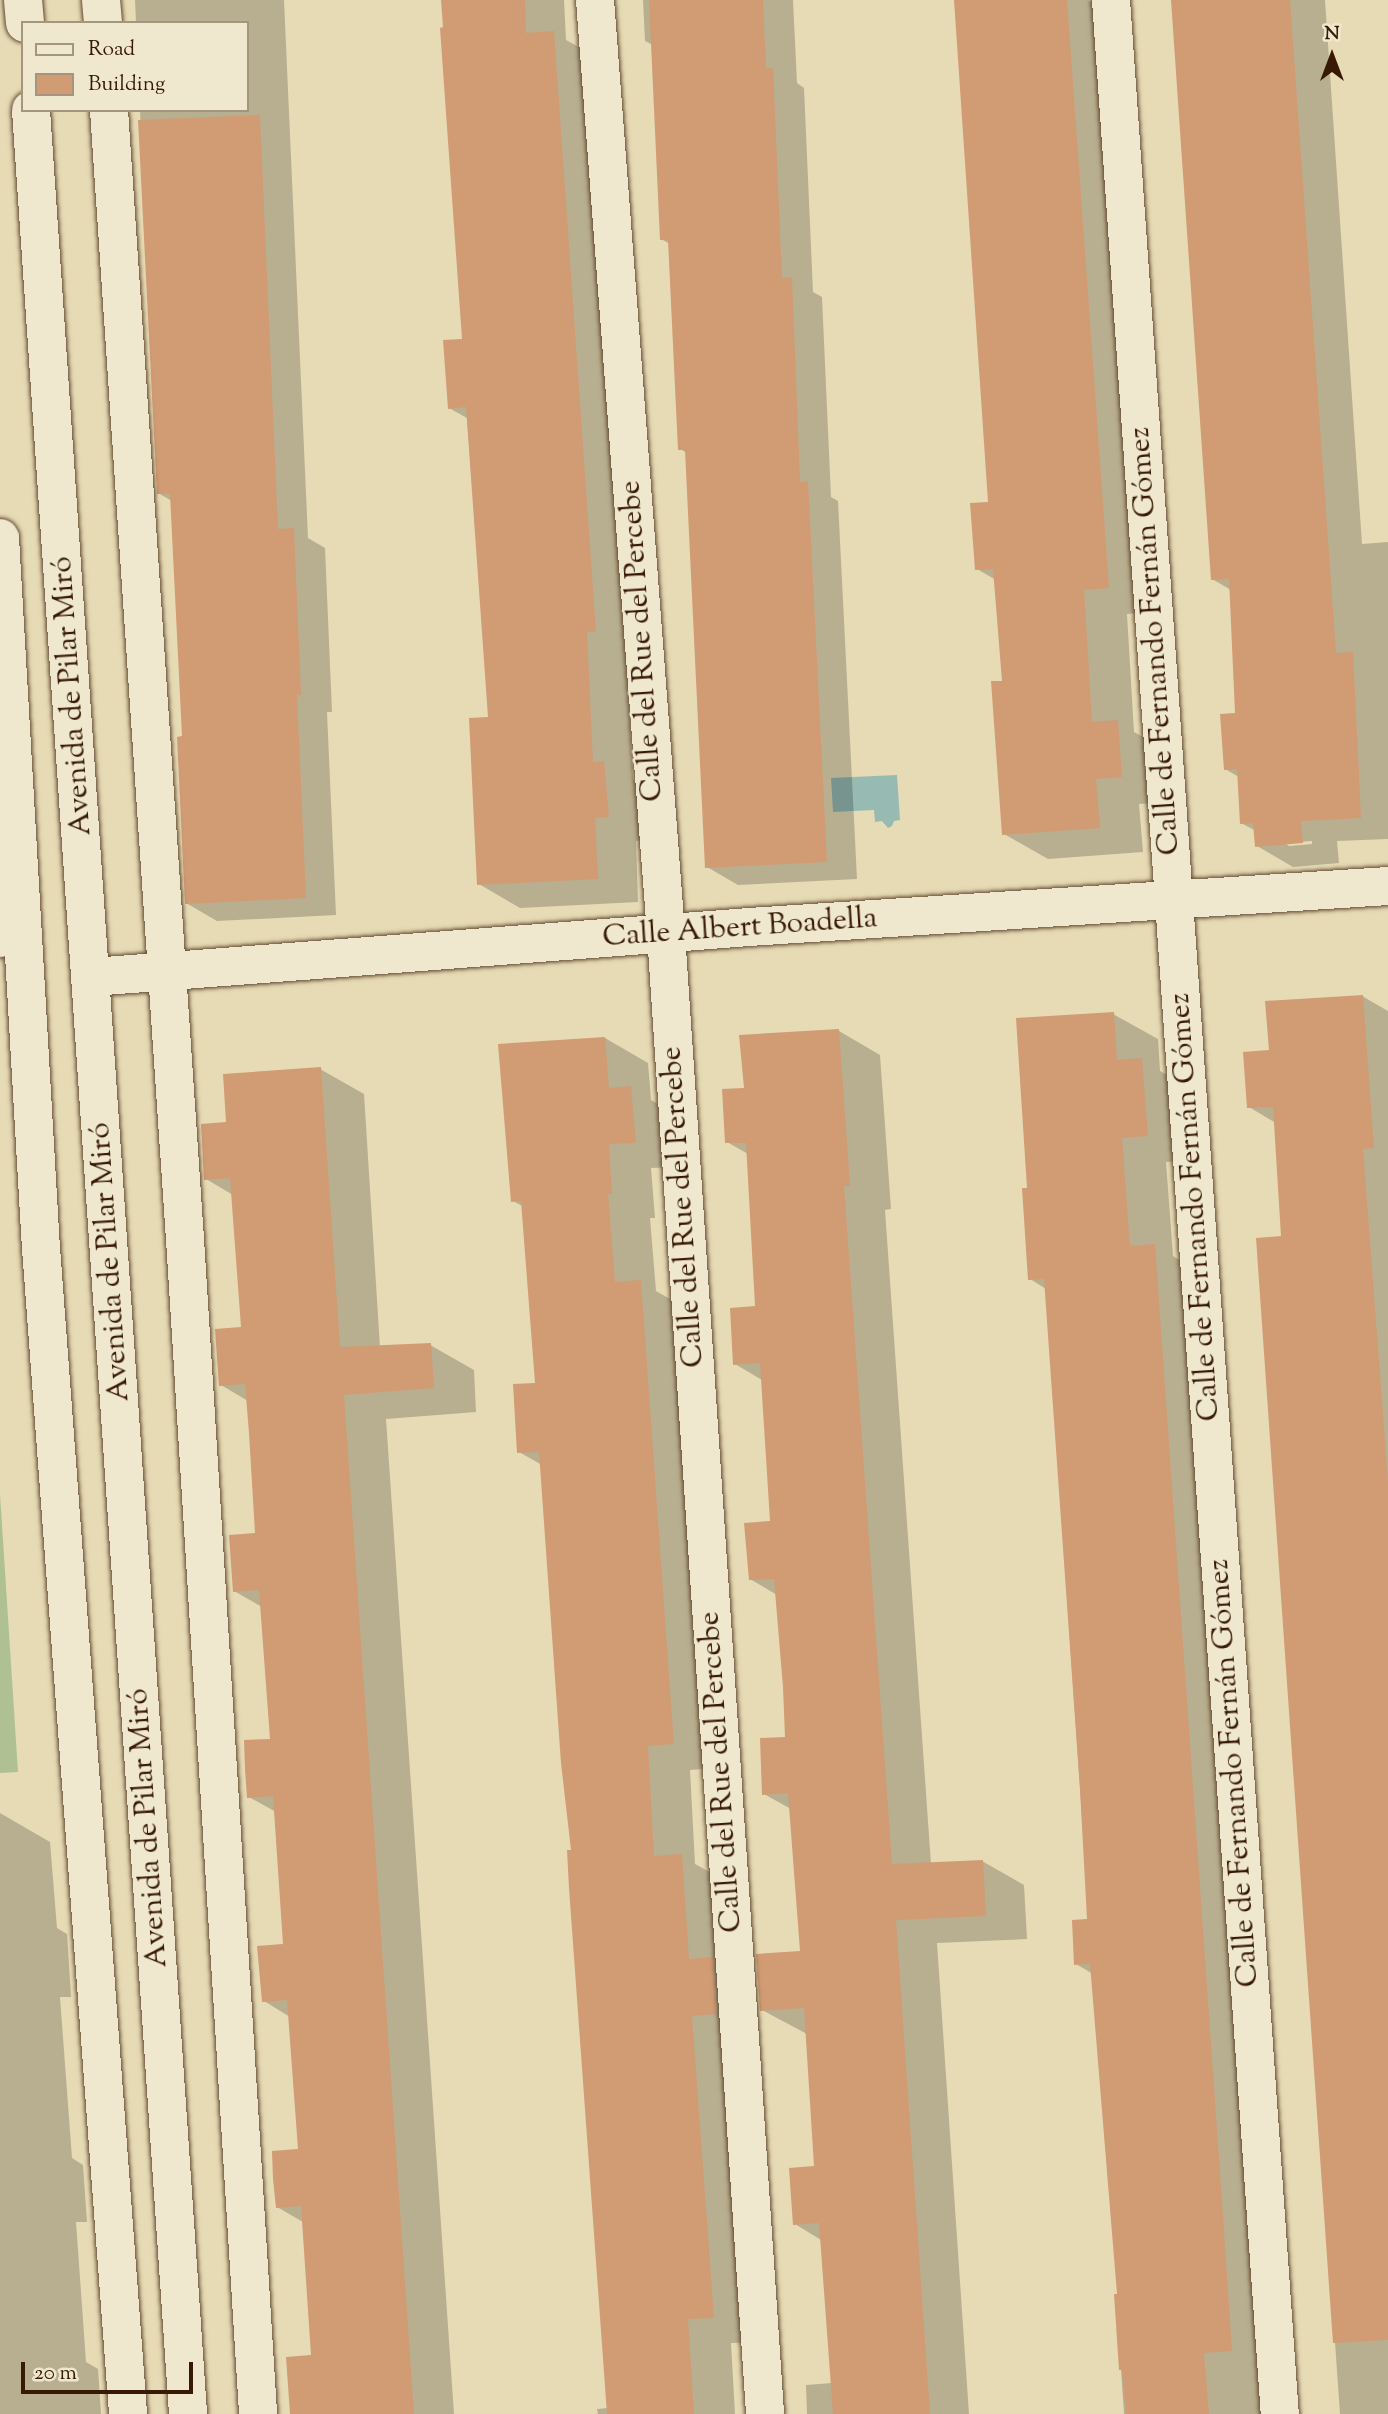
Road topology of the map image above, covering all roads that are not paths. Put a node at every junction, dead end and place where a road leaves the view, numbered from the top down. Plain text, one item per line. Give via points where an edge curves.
1 (23, 0) edge
2 (102, 0) edge
3 (595, 0) edge
4 (1111, 0) edge
5 (25, 21) edge
6 (103, 21) edge
7 (31, 112) edge
8 (109, 112) edge
9 (0, 538) edge
10 (20, 850) junction
11 (1388, 886) edge
12 (1174, 901) junction
13 (666, 934) junction
14 (0, 938) edge
15 (167, 972) junction
16 (92, 976) junction
17 (128, 2414) edge
18 (188, 2414) edge
19 (258, 2414) edge
20 (765, 2414) edge
21 (1280, 2414) edge

1 - 5 street
2 - 6 street
3 - 13 street, Calle del Rue del Percebe
4 - 12 street, Calle de Fernando Fernán Gómez
7 - 16 street, Avenida de Pilar Miró
8 - 15 street
9 - 10 street, Avenida de Pilar Miró
10 - 14 street
10 - 17 street, Avenida de Pilar Miró via 41,1248
11 - 12 street, Calle Albert Boadella
12 - 13 street, Calle Albert Boadella
12 - 21 street, Calle de Fernando Fernán Gómez
13 - 15 street, Calle Albert Boadella
13 - 20 street, Calle del Rue del Percebe
15 - 16 street, Calle Albert Boadella
15 - 19 street
16 - 18 street, Avenida de Pilar Miró

